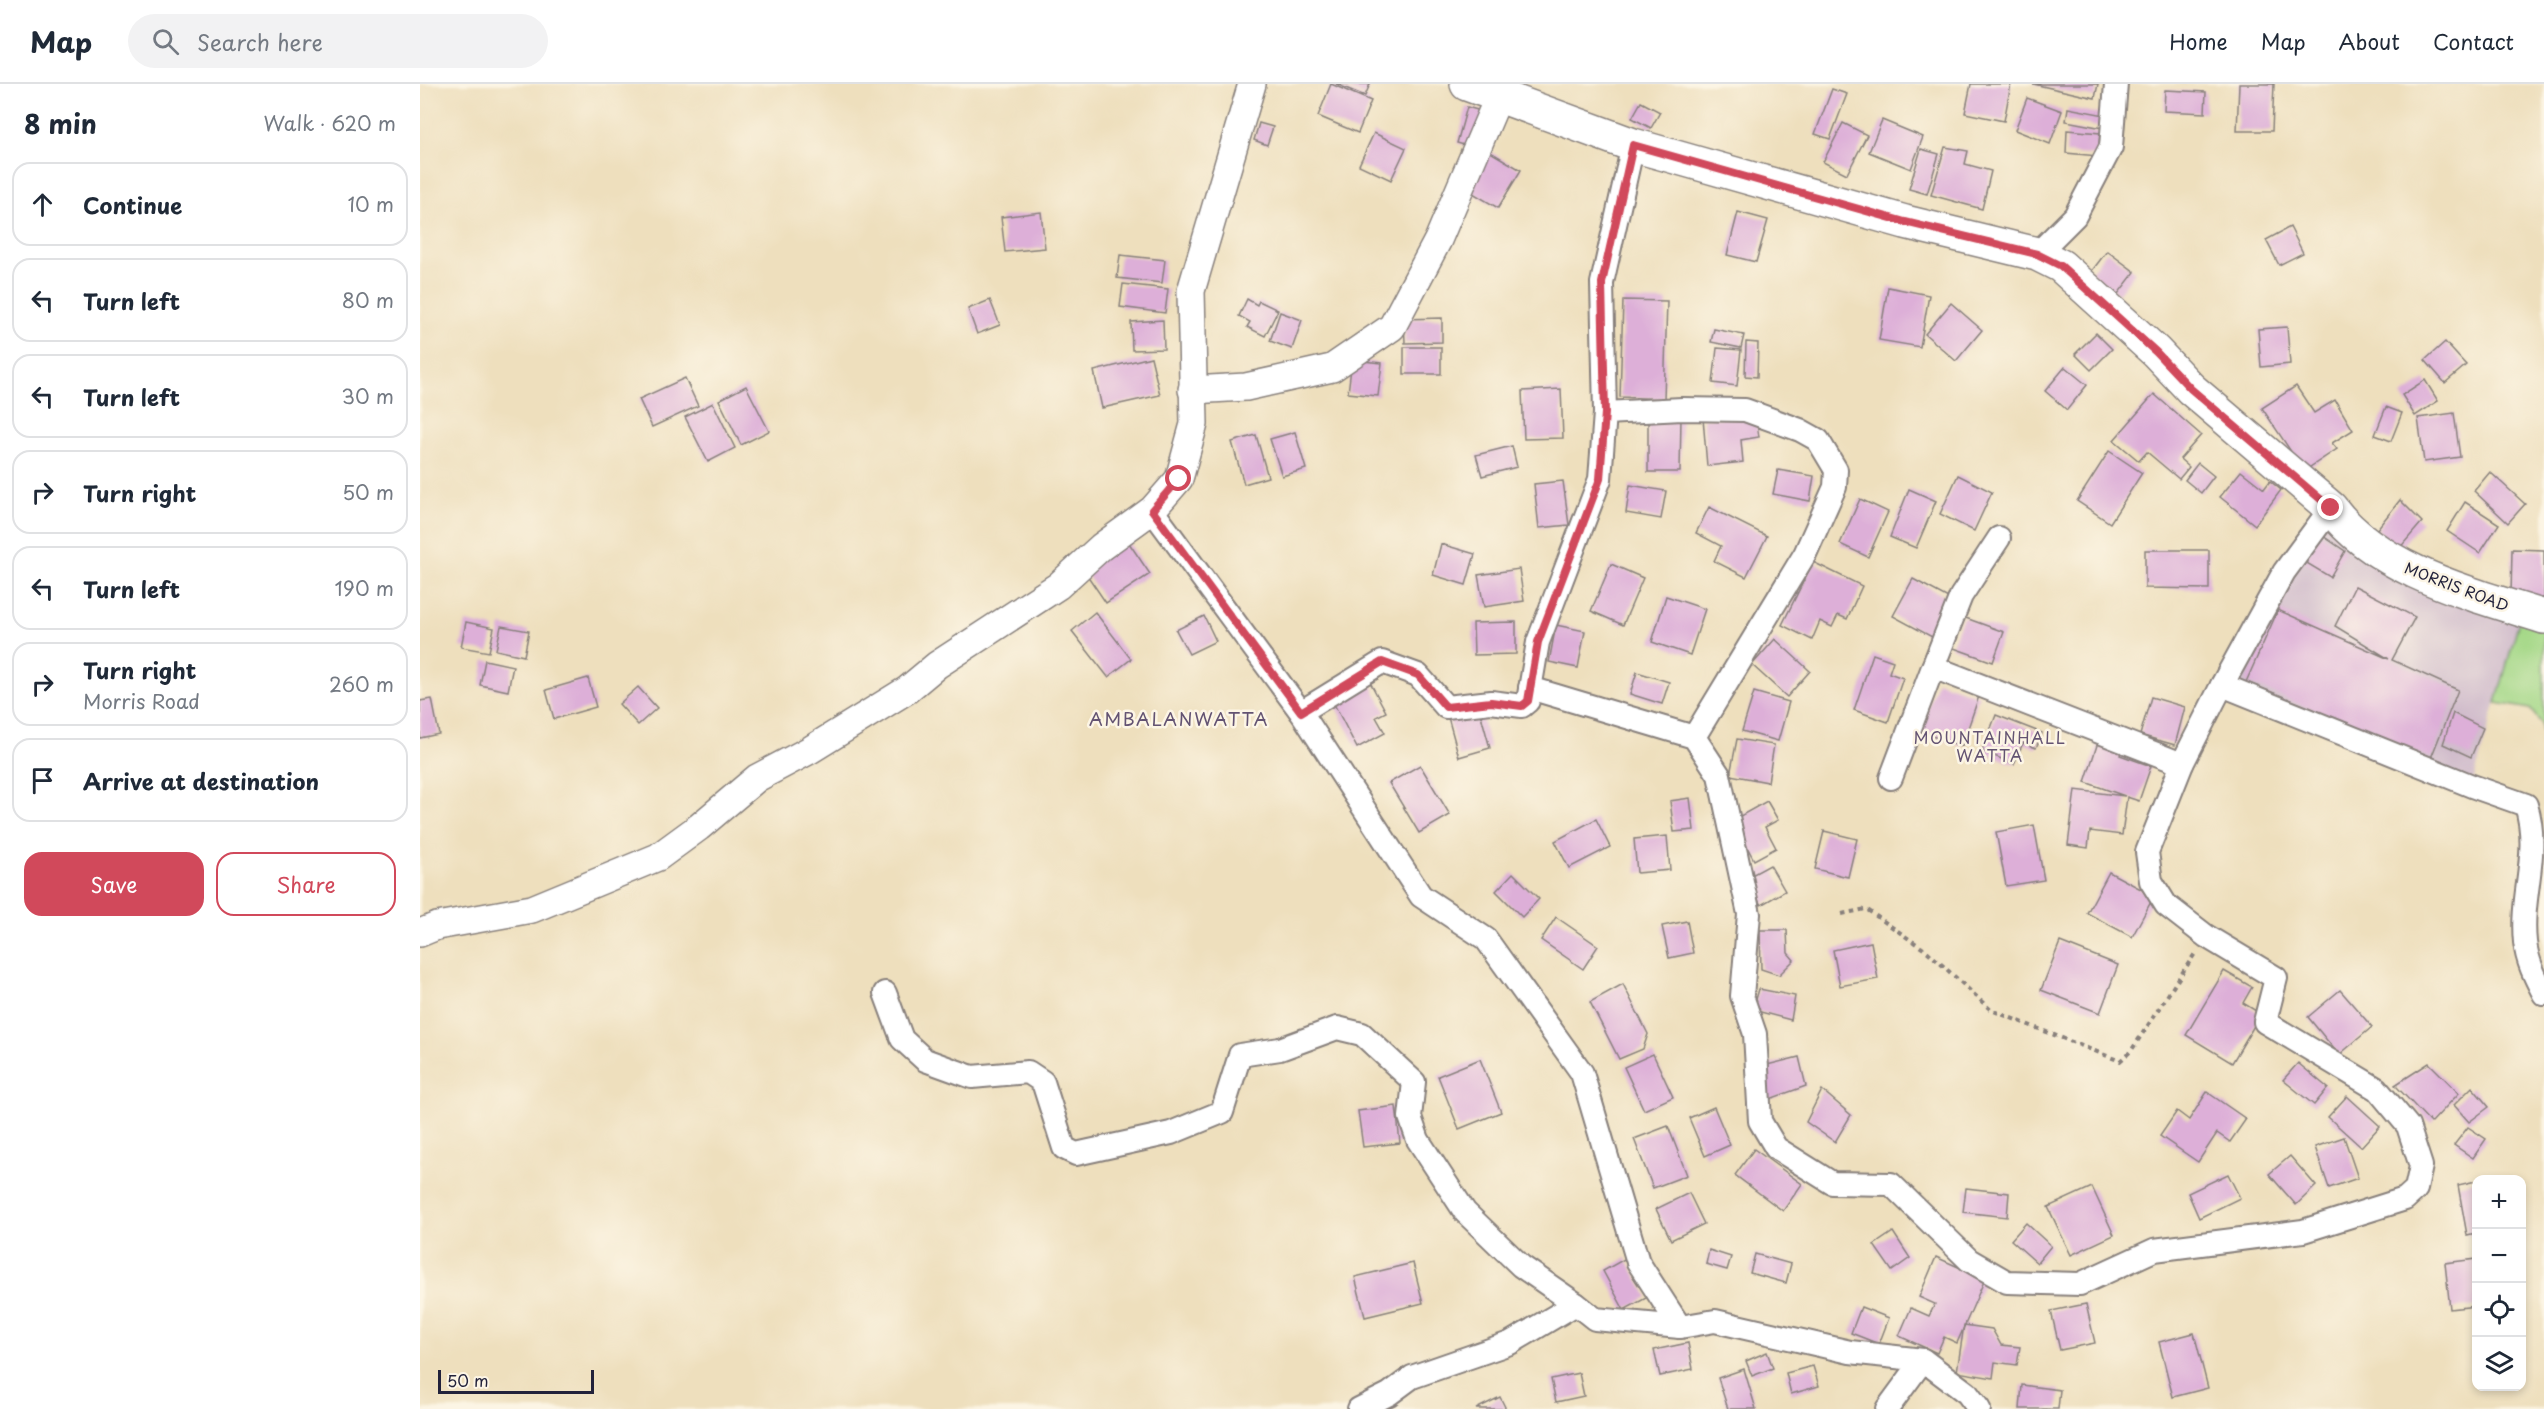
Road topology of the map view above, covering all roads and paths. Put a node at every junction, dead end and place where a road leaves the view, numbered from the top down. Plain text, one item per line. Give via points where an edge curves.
1 (1252, 84) edge
2 (1467, 84) edge
3 (2116, 84) edge
4 (1499, 96) junction
5 (1633, 145) junction
6 (2037, 254) junction
7 (1192, 390) junction
8 (1605, 413) junction
9 (2331, 508) junction
10 (1152, 510) junction
11 (2000, 538) dead end
12 (2544, 617) edge
13 (1933, 667) junction
14 (2222, 685) junction
15 (1530, 688) junction
16 (1301, 712) junction
17 (1694, 737) junction
18 (2182, 764) junction
19 (1891, 778) dead end
20 (1842, 914) dead end
21 (420, 933) edge
22 (2206, 936) junction
23 (885, 993) dead end
24 (2544, 994) edge
25 (1576, 1304) junction
26 (1680, 1327) junction
27 (1923, 1360) junction
28 (1391, 1402) edge
29 (1359, 1409) edge
30 (1887, 1409) edge
31 (1978, 1409) edge

1 - 7 street via 1191,291
2 - 4 main road, MORRIS ROAD
3 - 6 street via 2111,147 2075,216
4 - 5 main road, MORRIS ROAD
4 - 7 street via 1438,240 1392,327 1332,368 1246,387
5 - 6 main road, MORRIS ROAD via 1905,222
5 - 8 street via 1602,283
6 - 9 main road, MORRIS ROAD via 2061,266 2191,389
7 - 10 street via 1194,424 1179,479
8 - 15 street via 1600,479 1538,642
8 - 17 street via 1745,410 1818,440 1836,470 1835,487 1805,554
9 - 12 main road, MORRIS ROAD via 2381,555 2432,579
9 - 14 street via 2284,572
10 - 16 street
10 - 21 street via 1101,547 1058,586 938,665 908,690 758,778 658,857 532,909 437,926
11 - 13 street via 1961,596
13 - 18 street
13 - 19 street
14 - 18 street
14 - 24 street via 2526,805 2532,824 2532,863 2525,942 2532,971
15 - 16 street via 1528,701 1522,706 1491,702 1446,707 1418,675 1382,662
15 - 17 street
16 - 26 street via 1421,896 1486,939 1582,1073 1638,1262
17 - 22 street via 1719,775 1749,914 1742,996 1755,1034 1760,1120 1776,1148 1832,1183 1891,1184 1969,1260 2007,1282 2080,1284 2154,1250 2303,1231 2405,1198 2416,1189 2421,1166 2408,1126 2377,1089 2265,1022 2276,978
18 - 22 street via 2147,852 2151,881 2166,905
20 - 22 path via 1866,909 1928,952 1991,1010 2120,1061 2131,1051
23 - 25 street via 902,1039 925,1060 972,1077 1028,1072 1043,1082 1064,1148 1076,1154 1171,1133 1222,1112 1240,1055 1280,1048 1337,1028 1362,1034 1414,1082 1410,1117 1418,1140 1466,1212 1521,1266
25 - 26 street via 1595,1319
25 - 28 street via 1510,1343 1412,1377
26 - 27 street via 1714,1321 1850,1352
27 - 30 street
27 - 31 street via 1968,1393
28 - 29 street

